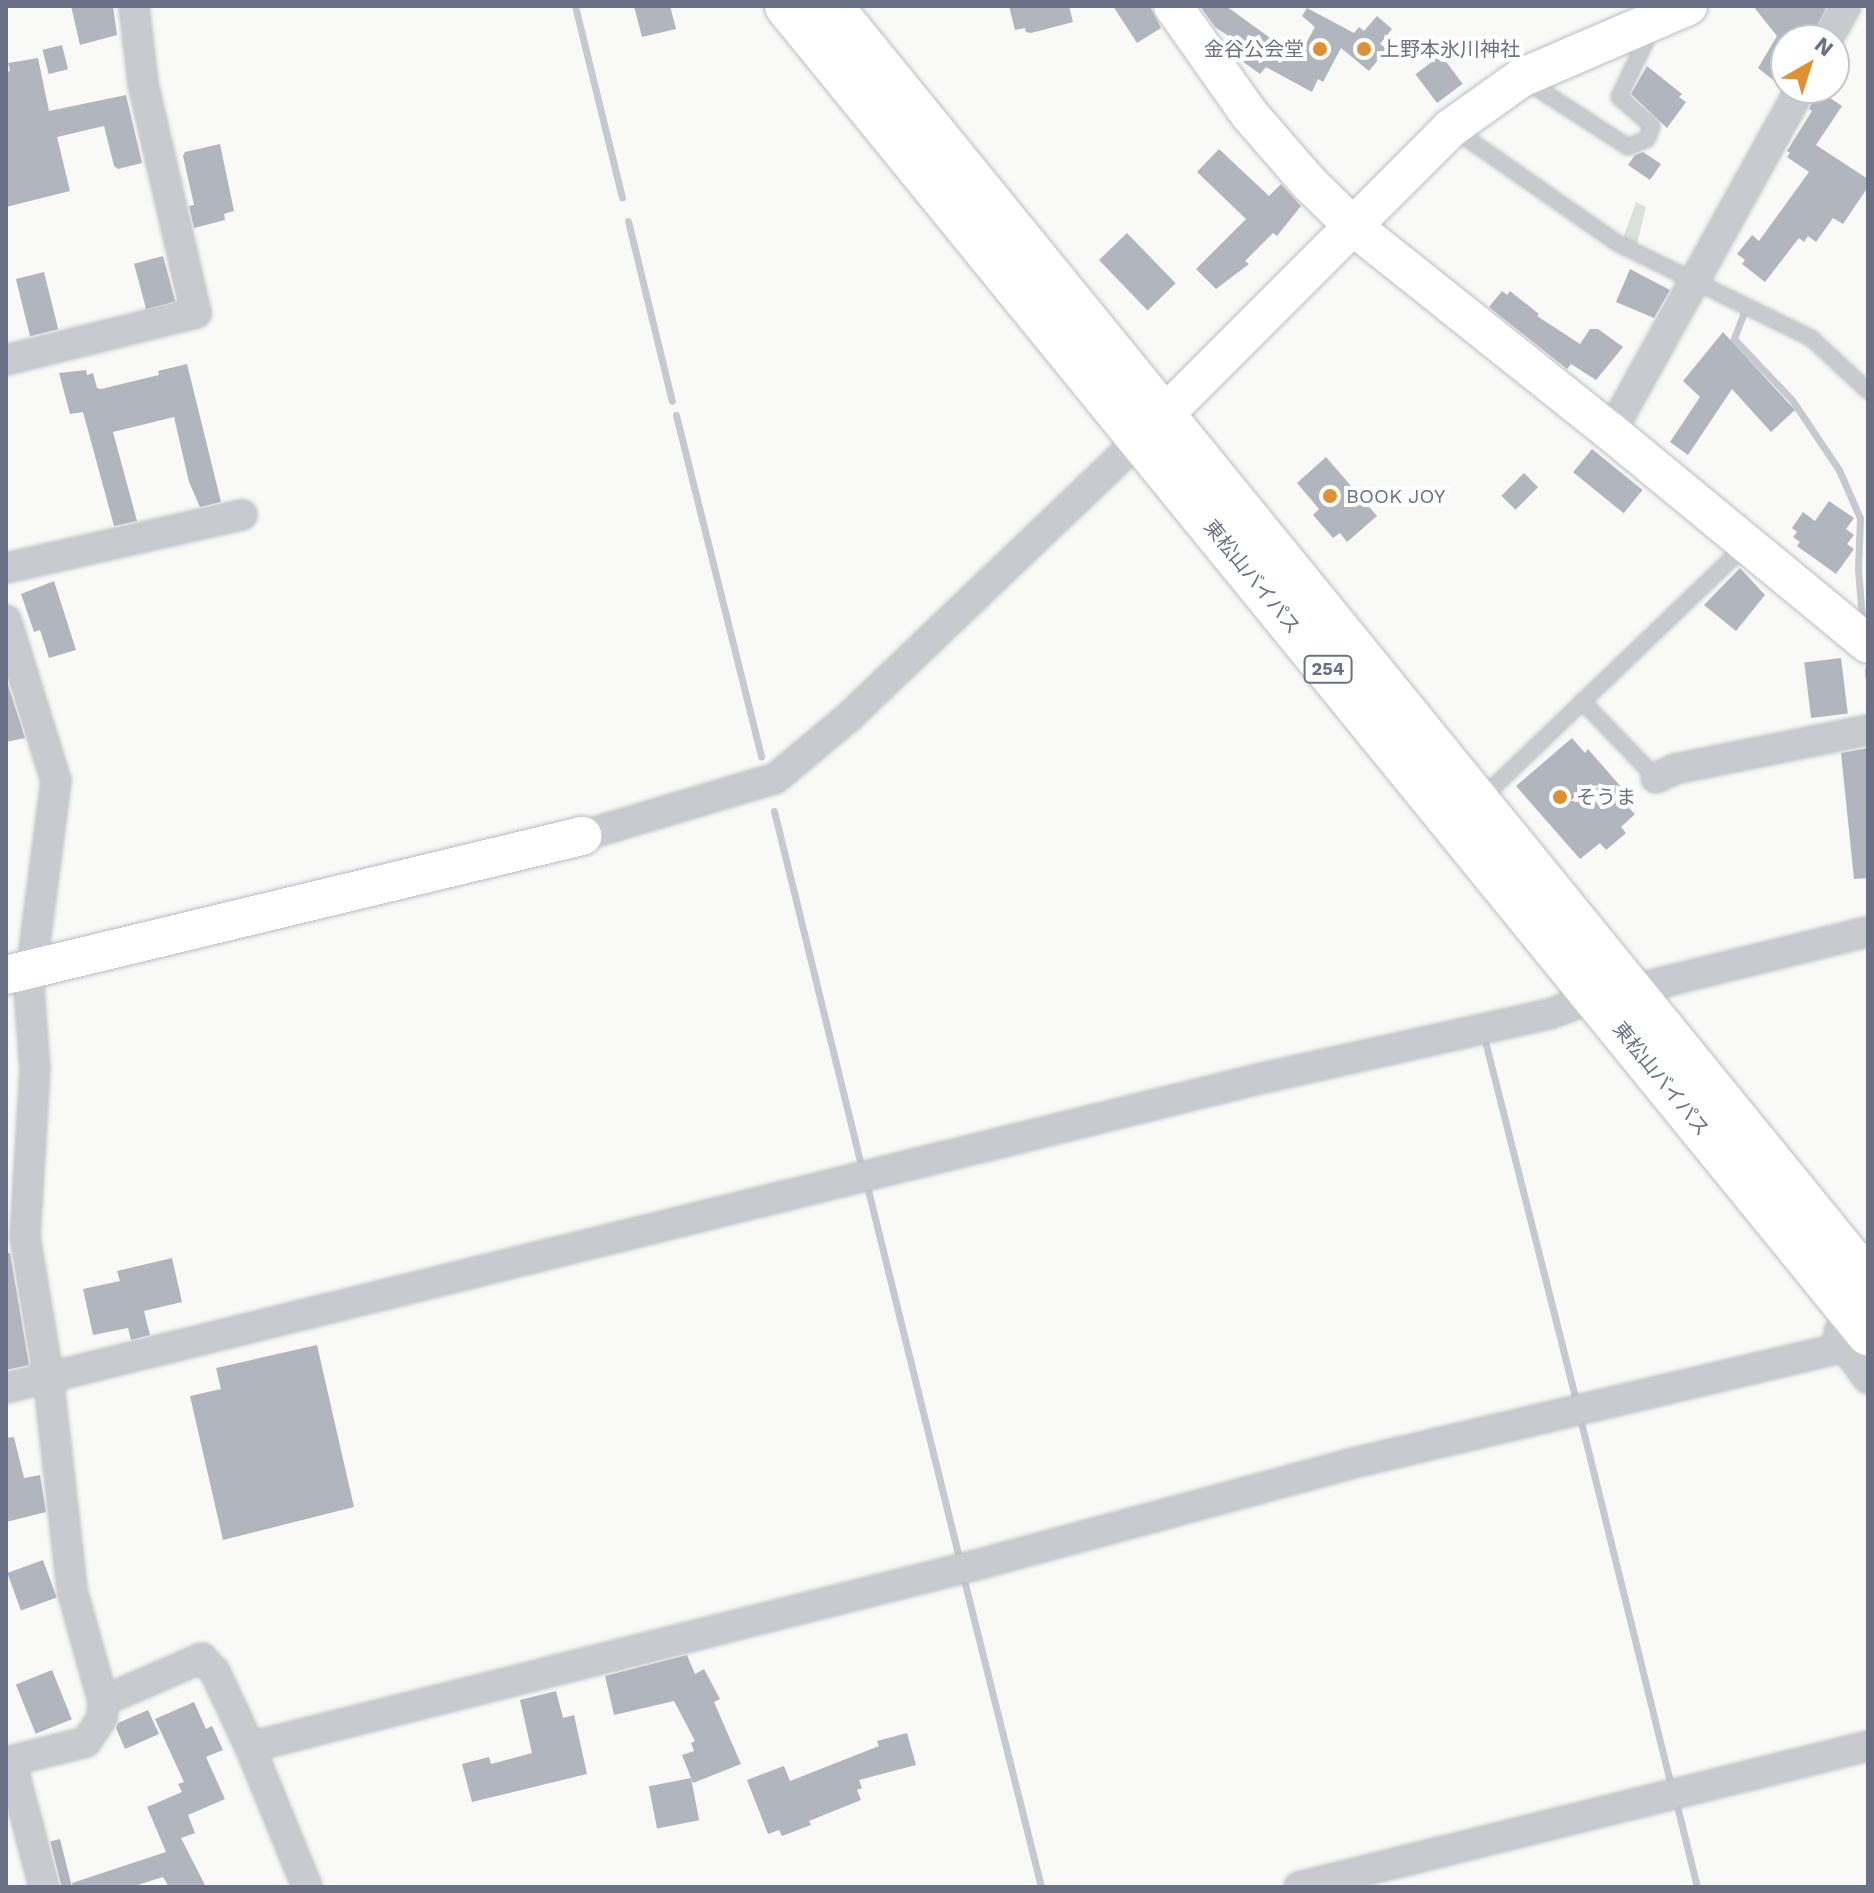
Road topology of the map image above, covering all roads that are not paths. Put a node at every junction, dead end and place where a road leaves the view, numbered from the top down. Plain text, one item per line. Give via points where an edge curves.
1 (134, 6) edge
2 (787, 6) edge
3 (830, 6) edge
4 (1173, 6) edge
5 (1846, 6) edge
6 (1672, 12) edge
7 (1836, 24) edge
8 (1521, 78) junction
9 (1792, 104) edge
10 (1451, 128) junction
11 (1354, 227) junction
12 (1693, 283) junction
13 (6, 360) edge
14 (1868, 391) edge
15 (1152, 428) junction
16 (1611, 432) junction
17 (242, 515) dead end
18 (1745, 545) junction
19 (6, 568) edge
20 (6, 620) edge
21 (1868, 644) edge
22 (1582, 701) junction
23 (1868, 730) edge
24 (1656, 778) joint
25 (1477, 803) junction
26 (582, 836) joint
27 (1868, 932) edge
28 (19, 972) edge
29 (1612, 994) junction
30 (1806, 1208) junction
31 (1868, 1260) edge
32 (1868, 1282) edge
33 (1856, 1340) edge
34 (48, 1375) junction
35 (1868, 1379) edge
36 (6, 1388) edge
37 (103, 1701) junction
38 (1868, 1746) edge
39 (250, 1747) junction
40 (9, 1762) edge
41 (44, 1887) edge
42 (307, 1887) edge
43 (1299, 1887) edge

1 - 13 street via 143,83 196,313
2 - 15 highway, 東松山バイパス / 254
3 - 15 highway, 東松山バイパス / 254
4 - 11 street via 1257,123
5 - 7 street
6 - 8 street
6 - 8 lane via 1619,97 1652,126 1647,139 1628,147 1617,142
8 - 10 street
9 - 12 street
10 - 11 street
10 - 12 lane via 1617,243
11 - 15 street
11 - 16 street
12 - 14 lane via 1811,338
12 - 16 street
15 - 25 highway, 東松山バイパス / 254
15 - 26 street via 850,716 776,778
15 - 29 highway, 東松山バイパス / 254
16 - 18 street
17 - 19 street
18 - 21 street
18 - 22 lane
20 - 28 street via 56,781
22 - 24 lane
22 - 25 lane
23 - 24 street via 1675,769
25 - 29 highway, 東松山バイパス / 254
26 - 28 street
27 - 29 street
28 - 34 street via 29,989 35,1069 25,1237
29 - 30 highway, 東松山バイパス / 254
29 - 33 highway, 東松山バイパス / 254 via 1808,1261
29 - 34 street via 1550,1014 1254,1080
30 - 31 street
30 - 32 highway, 東松山バイパス / 254
33 - 35 street
33 - 39 street via 1349,1464 972,1566
34 - 36 street
34 - 37 street via 72,1590
37 - 39 street via 202,1658 215,1672
37 - 40 street via 102,1718 86,1742
38 - 43 street
39 - 42 street
40 - 41 street

